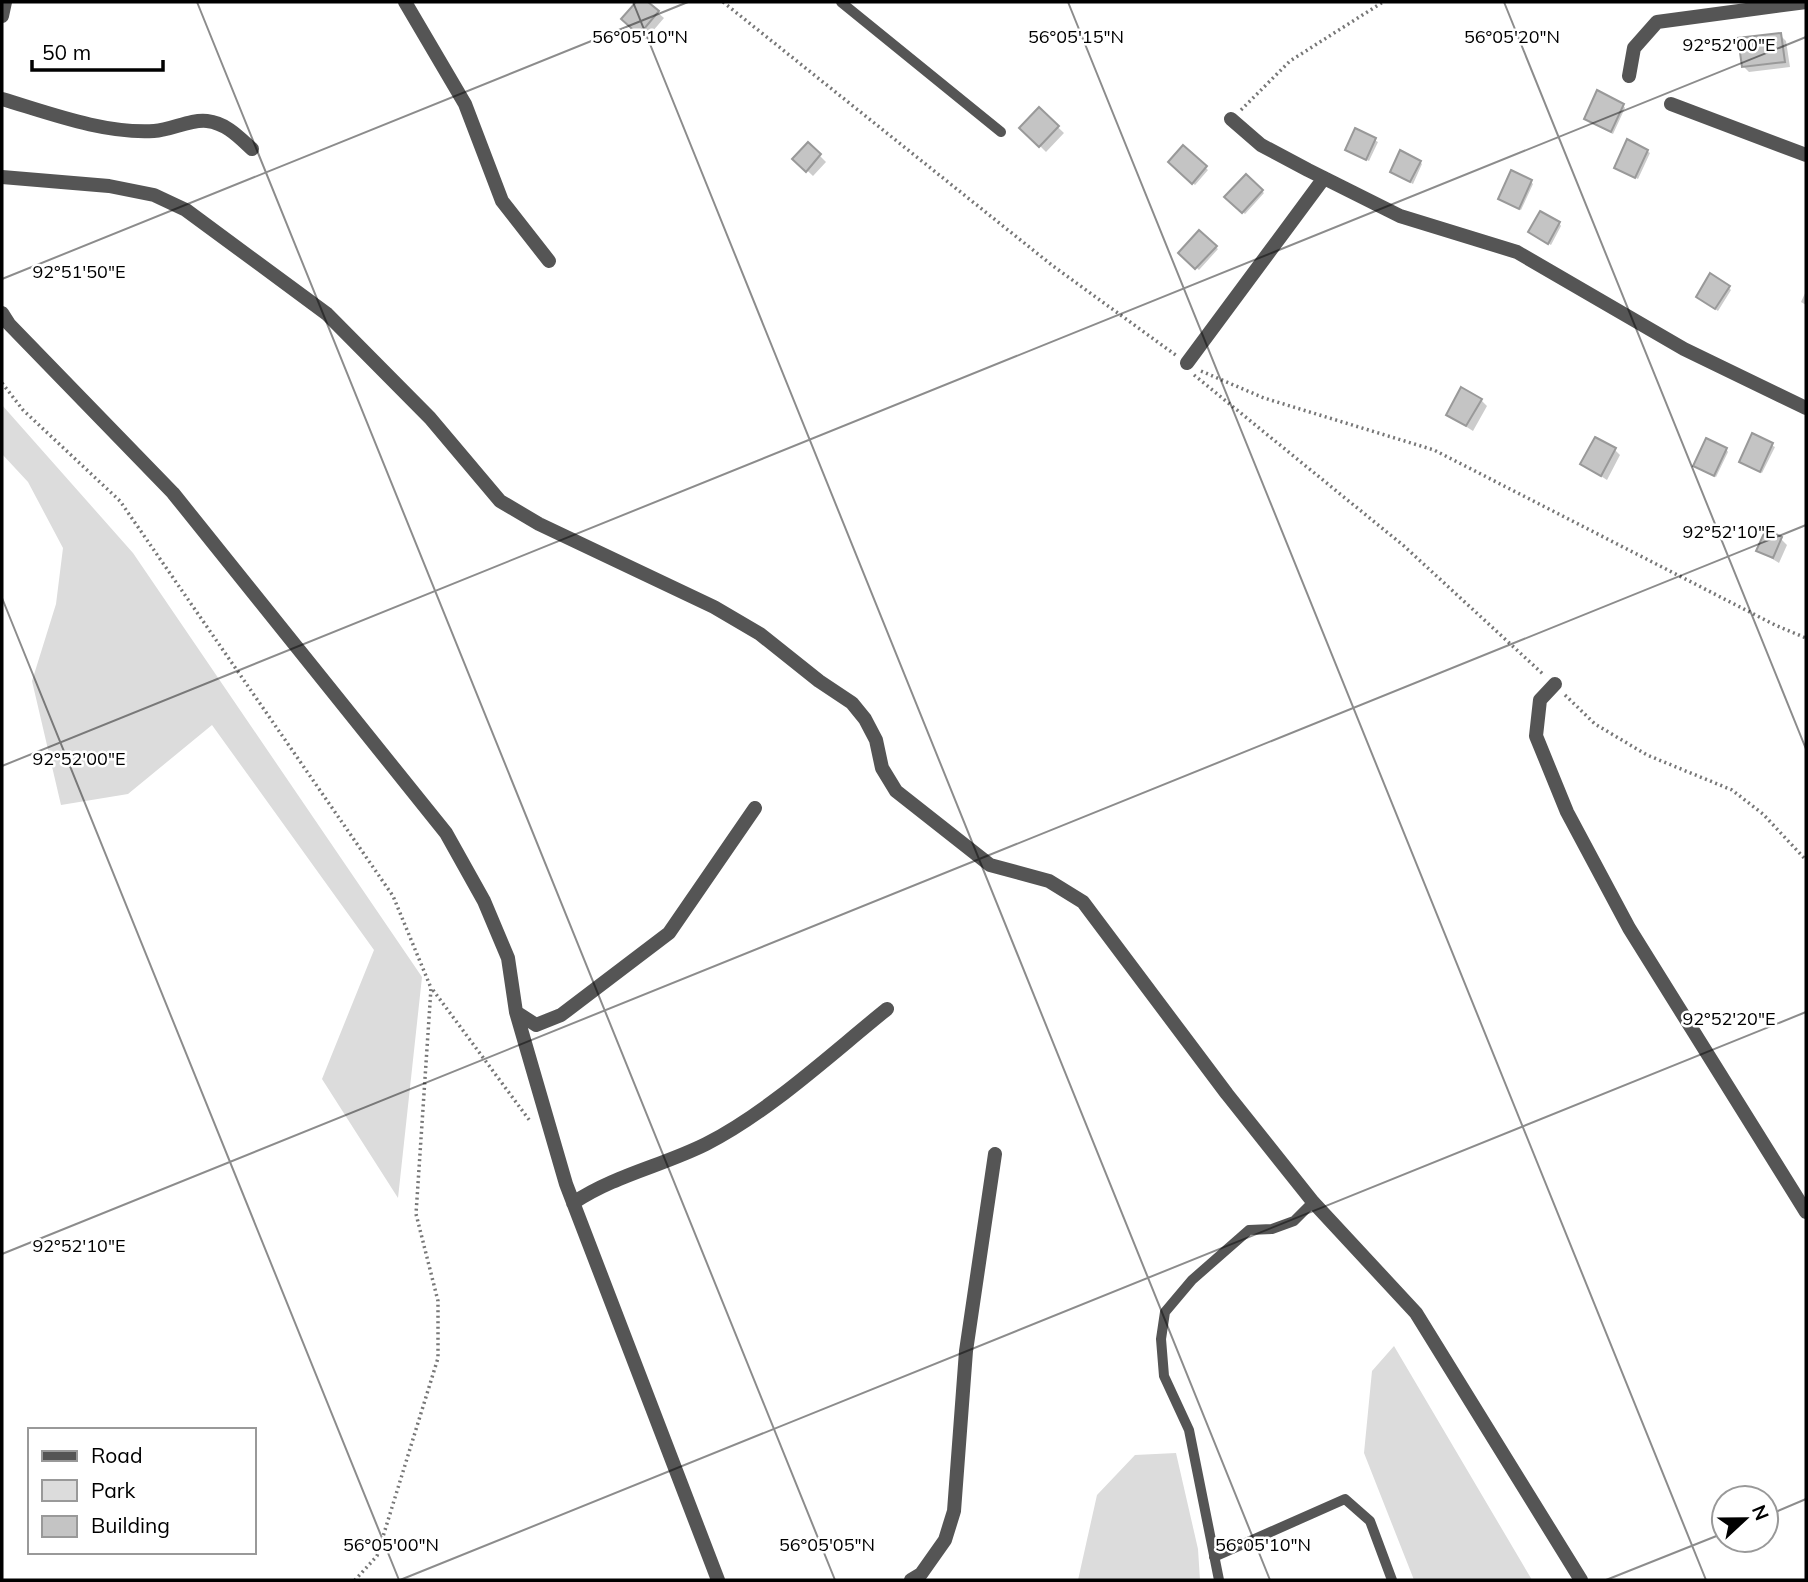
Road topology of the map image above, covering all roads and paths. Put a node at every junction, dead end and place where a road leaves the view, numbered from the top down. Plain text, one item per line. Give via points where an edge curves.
1 (5, 2) edge
2 (405, 2) edge
3 (723, 2) edge
4 (841, 2) edge
5 (1383, 2) edge
6 (1806, 2) edge
7 (2, 16) edge
8 (1629, 76) dead end
9 (2, 99) edge
10 (1671, 104) dead end
11 (1231, 120) joint
12 (1001, 132) dead end
13 (252, 149) dead end
14 (1806, 155) edge
15 (2, 177) edge
16 (1324, 178) junction
17 (549, 261) dead end
18 (2, 313) edge
19 (1186, 366) junction
20 (2, 383) edge
21 (1806, 408) edge
22 (1806, 638) edge
23 (1555, 684) junction
24 (755, 808) dead end
25 (1806, 860) edge
26 (431, 988) junction
27 (887, 1009) dead end
28 (516, 1012) junction
29 (537, 1130) dead end
30 (995, 1154) dead end
31 (1313, 1202) junction
32 (573, 1203) junction
33 (1806, 1212) edge
34 (1214, 1558) junction
35 (355, 1580) edge
36 (718, 1580) edge
37 (911, 1580) edge
38 (1219, 1580) edge
39 (1392, 1580) edge
40 (1581, 1580) edge

1 - 7 street
2 - 17 street via 465,104 502,201
3 - 19 path via 1053,267
4 - 12 lane
5 - 11 path via 1290,61
6 - 8 street via 1657,22 1634,48
9 - 13 street via 114,127 154,131 207,121 229,128
10 - 14 street
11 - 16 street via 1261,145
15 - 31 street via 109,186 154,195 186,210 327,314 430,418 500,501 714,607 760,634 852,703 876,740 883,768 896,791 990,864 1049,881 1083,902
16 - 19 street
16 - 21 street via 1400,216 1517,252 1684,349
18 - 28 street via 173,493 446,833 484,901 508,958
19 - 22 path via 1264,398 1434,450
19 - 23 path via 1404,546
20 - 26 path via 23,410 120,501 393,896
23 - 25 path via 1595,724 1647,755 1732,790 1763,814
23 - 33 street via 1540,700 1536,736 1567,812 1629,928
24 - 28 street via 668,933 561,1015 536,1025
26 - 29 path
26 - 35 path via 416,1214 438,1301 438,1358 377,1556
27 - 32 street via 765,1105 706,1143 599,1186
28 - 32 street
30 - 37 street via 965,1351 954,1511 945,1540 921,1574
31 - 34 lane via 1294,1221 1272,1229 1249,1230 1200,1272 1165,1312 1161,1339 1164,1376 1189,1430
31 - 40 street via 1416,1314
32 - 36 street
34 - 38 lane
34 - 39 lane via 1345,1499 1370,1521

